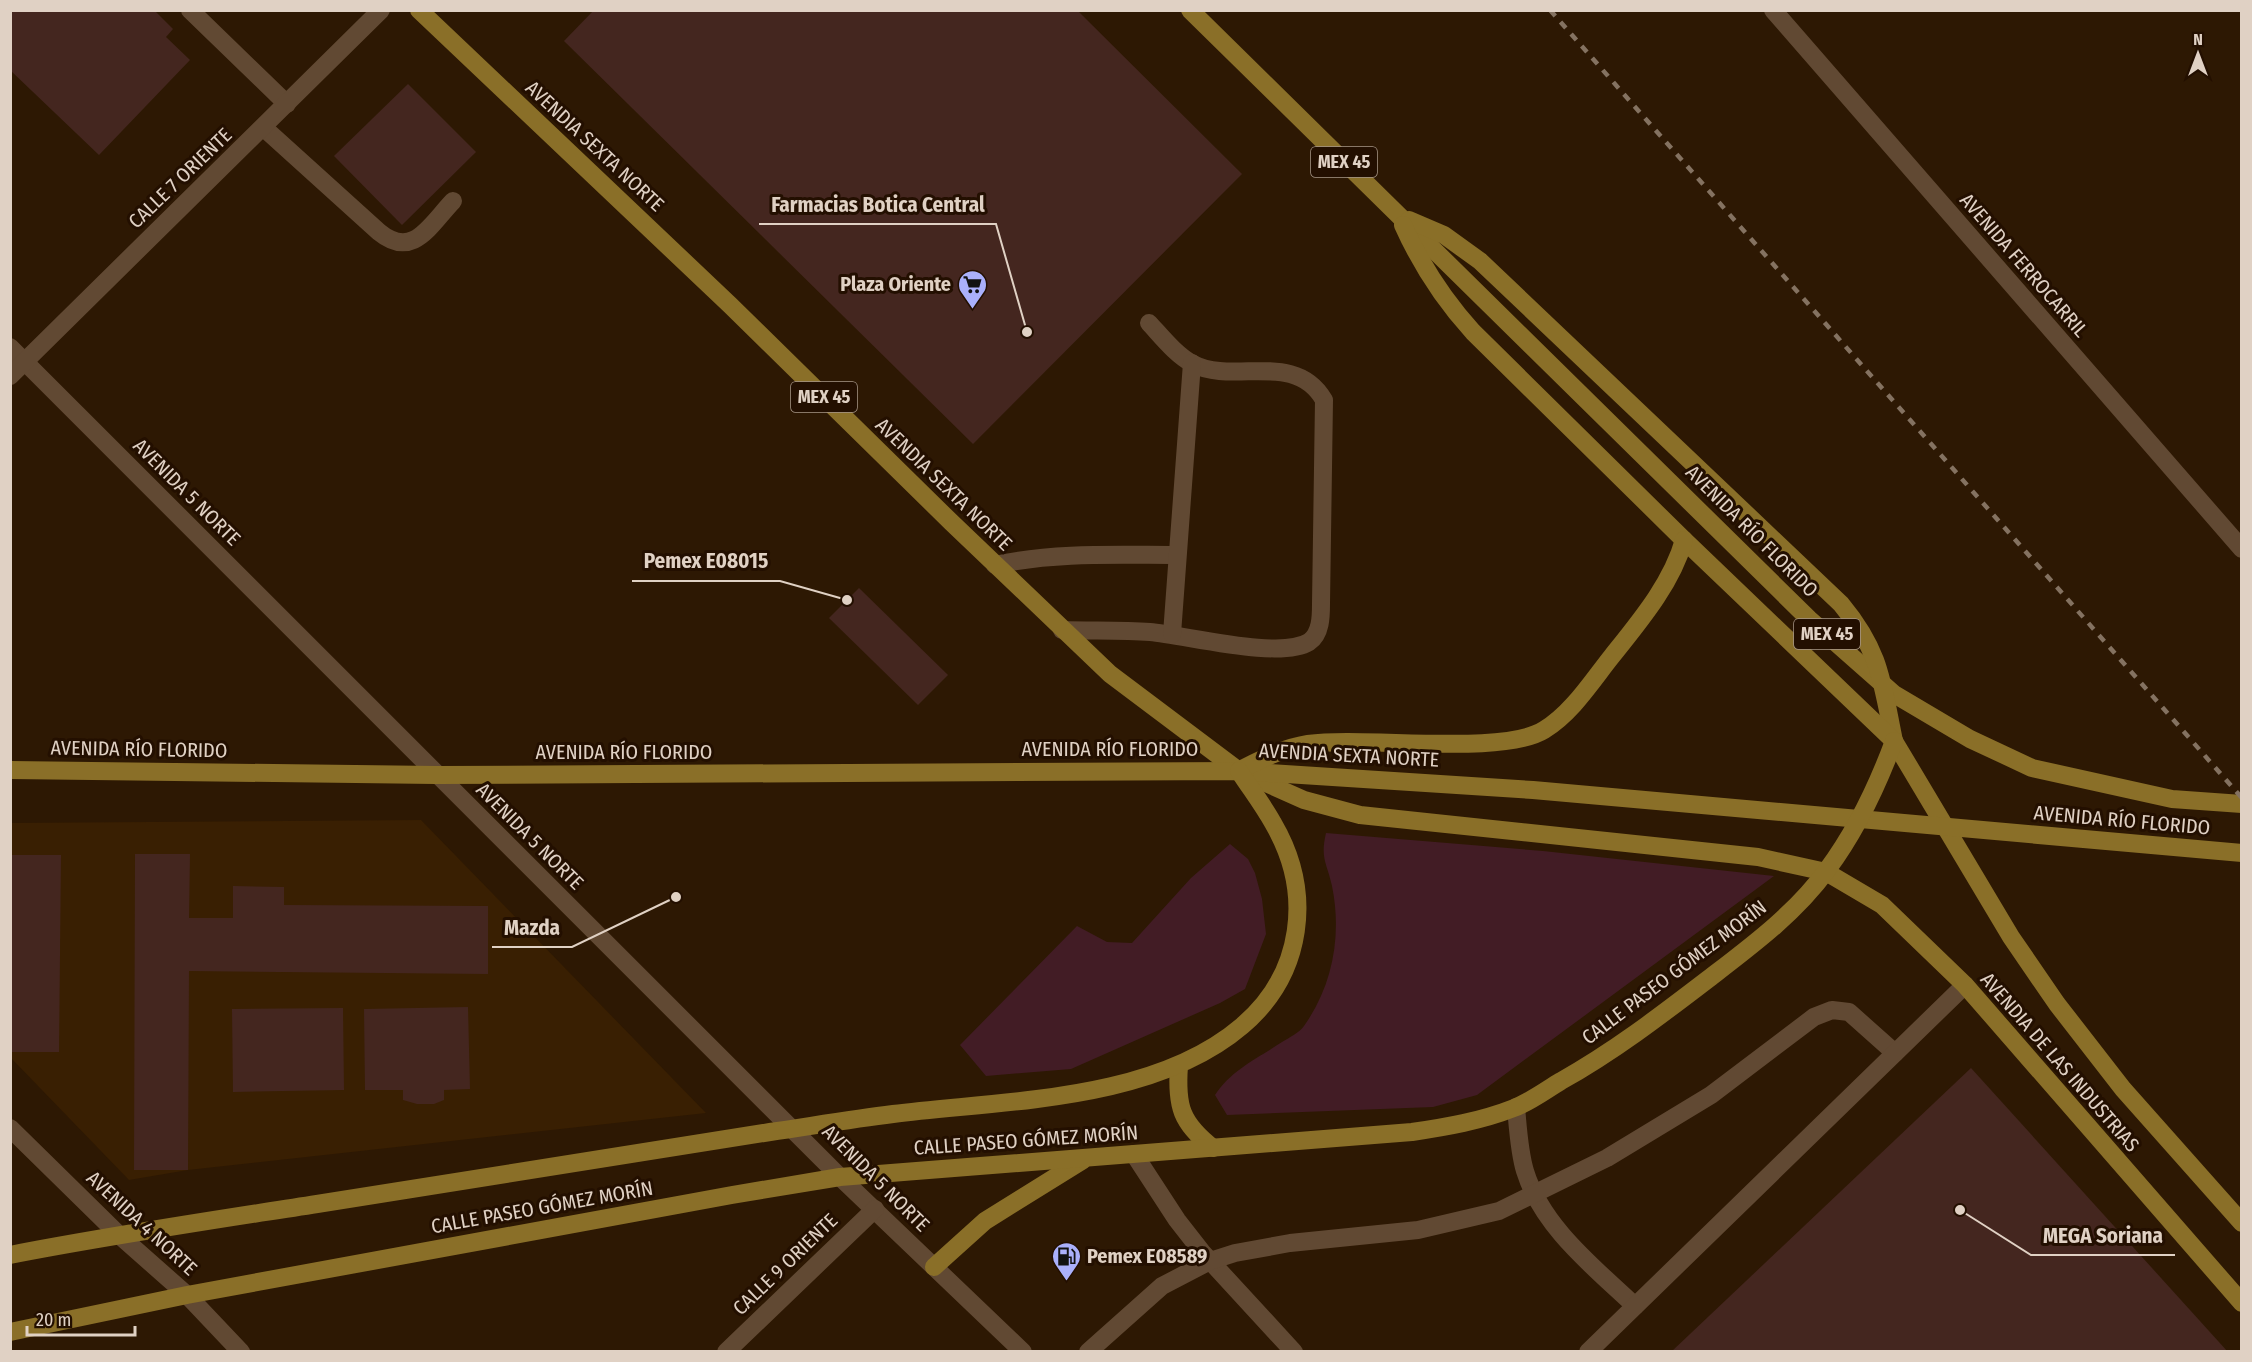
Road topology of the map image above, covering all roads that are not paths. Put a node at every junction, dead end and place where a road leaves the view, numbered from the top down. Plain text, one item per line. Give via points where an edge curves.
1 (190, 10) edge
2 (381, 10) edge
3 (418, 10) edge
4 (1190, 10) edge
5 (1773, 10) edge
6 (287, 104) junction
7 (264, 128) junction
8 (453, 201) dead end
9 (1398, 215) junction
10 (1149, 323) dead end
11 (10, 347) edge
12 (25, 361) junction
13 (1192, 363) junction
14 (10, 376) edge
15 (1684, 540) junction
16 (2241, 549) edge
17 (1177, 555) junction
18 (995, 566) junction
19 (1062, 630) junction
20 (1172, 634) junction
21 (1894, 741) junction
22 (10, 770) edge
23 (1239, 771) junction
24 (436, 775) junction
25 (1533, 790) joint
26 (2241, 804) edge
27 (2241, 854) edge
28 (1826, 872) junction
29 (1965, 985) junction
30 (1895, 1053) junction
31 (1179, 1066) junction
32 (1516, 1107) junction
33 (10, 1128) edge
34 (794, 1128) junction
35 (1213, 1148) junction
36 (1134, 1154) junction
37 (1086, 1158) junction
38 (840, 1177) junction
39 (1535, 1195) junction
40 (875, 1209) junction
41 (2241, 1223) edge
42 (118, 1234) junction
43 (10, 1255) edge
44 (1210, 1261) junction
45 (934, 1267) junction
46 (187, 1295) junction
47 (2241, 1303) edge
48 (1635, 1306) junction
49 (10, 1332) edge
50 (241, 1352) edge
51 (726, 1352) edge
52 (1023, 1352) edge
53 (1088, 1352) edge
54 (1294, 1352) edge
55 (1588, 1352) edge

1 - 6 street
2 - 6 street, CALLE 7 ORIENTE
3 - 18 main road, AVENDIA SEXTA NORTE / MEX 45 via 730,305
4 - 9 main road, MEX 45
5 - 16 street, AVENIDA FERROCARRIL
6 - 7 street, CALLE 7 ORIENTE
7 - 8 street via 398,244 408,244 419,236
7 - 12 street, CALLE 7 ORIENTE
9 - 15 main road via 1414,250 1448,304
9 - 21 main road via 1444,235 1480,261 1841,604 1859,625 1873,652
9 - 26 main road, AVENIDA RÍO FLORIDO / MEX 45 via 1809,619 1894,694 1970,739 2032,768 2172,799
10 - 13 street
11 - 12 street, AVENIDA 5 NORTE
12 - 14 street, CALLE 7 ORIENTE
12 - 24 street, AVENIDA 5 NORTE
13 - 17 street
13 - 20 street via 1223,370 1275,371 1317,388 1323,400 1321,611 1318,630 1312,640 1301,646 1219,644
15 - 21 main road
15 - 23 main road via 1670,574 1634,629 1566,712 1543,730 1524,737 1474,742 1308,744 1273,754
17 - 18 street via 1077,554
17 - 20 street
18 - 19 main road, AVENDIA SEXTA NORTE / MEX 45
19 - 20 street
19 - 23 main road, AVENDIA SEXTA NORTE / MEX 45 via 1110,674
21 - 28 main road, CALLE PASEO GÓMEZ MORÍN via 1863,812
21 - 41 main road, AVENDIA DE LAS INDUSTRIAS via 2011,937 2057,1004 2123,1089
22 - 24 main road, AVENIDA RÍO FLORIDO
23 - 24 main road, AVENIDA RÍO FLORIDO
23 - 25 main road, AVENDIA SEXTA NORTE
23 - 28 main road, AVENDIA DE LAS INDUSTRIAS via 1304,800 1360,815 1758,857
23 - 31 main road, CALLE PASEO GÓMEZ MORÍN via 1275,825 1286,853 1297,895 1297,930 1288,966 1271,996 1223,1041
24 - 34 street, AVENIDA 5 NORTE
25 - 27 main road, AVENIDA RÍO FLORIDO
28 - 29 main road, AVENDIA DE LAS INDUSTRIAS via 1882,905
28 - 32 main road, CALLE PASEO GÓMEZ MORÍN via 1762,938 1650,1024 1585,1068
29 - 30 street
29 - 47 main road, AVENDIA DE LAS INDUSTRIAS
30 - 39 street via 1848,1012 1822,1012 1711,1095 1607,1158
30 - 48 street
31 - 34 main road, CALLE PASEO GÓMEZ MORÍN via 1146,1078 1010,1102
31 - 35 main road via 1178,1101 1185,1120
32 - 35 main road, CALLE PASEO GÓMEZ MORÍN via 1480,1119 1412,1132
32 - 39 street via 1525,1171
33 - 42 street, AVENIDA 4 NORTE
34 - 38 street, AVENIDA 5 NORTE
34 - 42 main road, CALLE PASEO GÓMEZ MORÍN
35 - 36 main road, CALLE PASEO GÓMEZ MORÍN
36 - 37 main road, CALLE PASEO GÓMEZ MORÍN
36 - 44 street via 1177,1220
37 - 38 main road, CALLE PASEO GÓMEZ MORÍN
37 - 45 main road via 985,1221
38 - 40 street, AVENIDA 5 NORTE
38 - 46 main road, CALLE PASEO GÓMEZ MORÍN
39 - 44 street via 1499,1211 1445,1226 1290,1243 1235,1252
39 - 48 street via 1580,1254
40 - 45 street, AVENIDA 5 NORTE
40 - 51 street, CALLE 9 ORIENTE
42 - 43 main road, CALLE PASEO GÓMEZ MORÍN
42 - 46 street, AVENIDA 4 NORTE
44 - 53 street via 1162,1286
44 - 54 street
45 - 52 street, AVENIDA 5 NORTE
46 - 49 main road, CALLE PASEO GÓMEZ MORÍN
46 - 50 street, AVENIDA 4 NORTE
48 - 55 street

